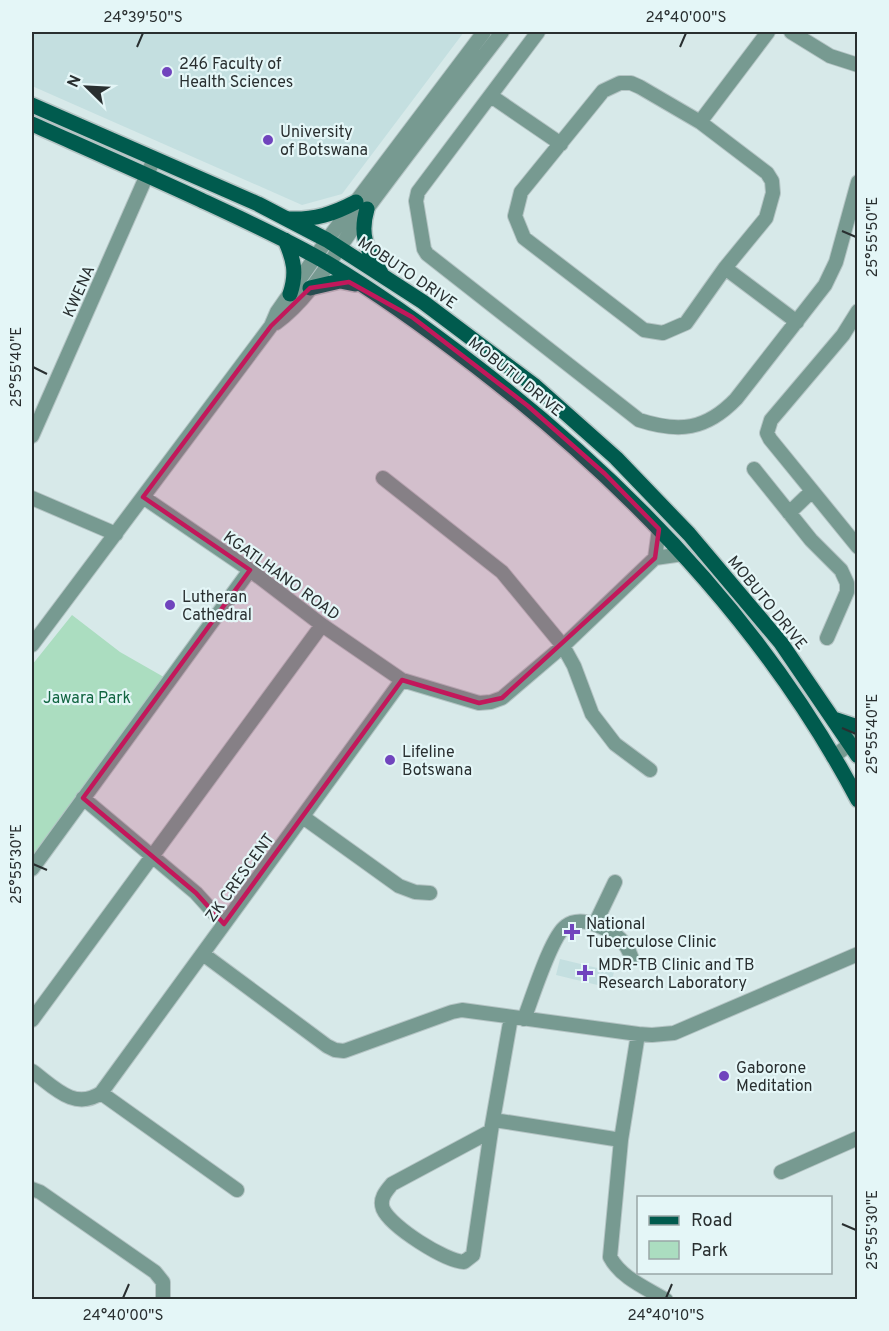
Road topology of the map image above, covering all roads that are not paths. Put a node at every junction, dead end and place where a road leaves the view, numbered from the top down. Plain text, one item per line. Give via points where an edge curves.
1 (484, 32) edge
2 (502, 32) edge
3 (538, 32) edge
4 (768, 32) edge
5 (791, 32) edge
6 (858, 65) edge
7 (491, 96) junction
8 (32, 105) edge
9 (700, 122) junction
10 (32, 124) edge
11 (561, 144) junction
12 (154, 159) junction
13 (148, 176) junction
14 (858, 182) edge
15 (362, 206) junction
16 (286, 219) junction
17 (285, 240) junction
18 (333, 243) junction
19 (322, 260) junction
20 (725, 268) junction
21 (382, 276) junction
22 (310, 288) junction
23 (366, 288) junction
24 (290, 294) junction
25 (858, 311) edge
26 (797, 322) junction
27 (272, 326) junction
28 (32, 436) edge
29 (754, 469) dead end
30 (383, 478) dead end
31 (812, 491) junction
32 (143, 497) junction
33 (32, 498) edge
34 (789, 513) junction
35 (659, 529) junction
36 (116, 534) junction
37 (856, 541) edge
38 (683, 554) junction
39 (655, 558) junction
40 (250, 570) junction
41 (322, 625) junction
42 (827, 638) dead end
43 (32, 645) edge
44 (563, 646) junction
45 (402, 680) junction
46 (834, 719) junction
47 (858, 727) edge
48 (855, 746) edge
49 (833, 757) junction
50 (650, 770) dead end
51 (83, 798) junction
52 (858, 800) edge
53 (303, 817) junction
54 (152, 858) junction
55 (32, 869) edge
56 (615, 882) dead end
57 (429, 893) dead end
58 (224, 924) junction
59 (595, 924) junction
60 (203, 954) junction
61 (858, 954) edge
62 (632, 959) dead end
63 (517, 1018) junction
64 (32, 1020) edge
65 (638, 1034) junction
66 (32, 1071) edge
67 (101, 1093) junction
68 (493, 1126) junction
69 (858, 1138) edge
70 (621, 1140) junction
71 (781, 1172) dead end
72 (32, 1189) edge
73 (237, 1190) dead end
74 (163, 1299) edge
75 (666, 1299) edge

1 - 15 street
2 - 15 street
3 - 7 street
4 - 9 street
5 - 6 street via 830,56
7 - 11 street
7 - 26 street via 418,192 416,201 425,251 630,415 651,424 688,427 721,414
8 - 12 main road, MOBUTO DRIVE
9 - 11 street via 640,87 620,83 603,91
9 - 20 street via 767,173 772,181 766,218
10 - 13 main road, MOBUTU DRIVE
11 - 20 street via 521,192 514,216 517,225 524,238 644,330 663,333 686,323
12 - 13 street, KWENA
12 - 16 main road, MOBUTO DRIVE
13 - 17 main road, MOBUTU DRIVE
13 - 28 street, KWENA
14 - 26 street via 831,274
15 - 16 main road via 306,219
15 - 18 street
15 - 21 main road via 365,242
16 - 18 main road, MOBUTO DRIVE
17 - 19 main road, MOBUTU DRIVE
17 - 24 main road via 294,268
18 - 19 street
18 - 21 main road, MOBUTO DRIVE
19 - 22 street
19 - 23 main road, MOBUTU DRIVE
19 - 24 street
20 - 26 street
21 - 46 main road, MOBUTO DRIVE via 535,386 616,458 689,534 765,624
22 - 23 main road via 340,281
22 - 27 street
23 - 35 main road, MOBUTU DRIVE via 412,317 528,406 605,474
24 - 27 street
25 - 31 street via 768,427 770,439
27 - 32 street
29 - 34 street
30 - 44 street via 502,572
31 - 34 street
31 - 37 street
32 - 36 street
32 - 40 street, KGATLHANO ROAD
33 - 36 street
34 - 42 street via 841,570 847,583 847,592
35 - 38 main road, MOBUTU DRIVE
35 - 39 street
36 - 43 street
38 - 39 street
38 - 49 main road, MOBUTU DRIVE via 766,655
39 - 44 street
40 - 41 street, KGATLHANO ROAD
40 - 51 street
41 - 45 street, KGATLHANO ROAD
41 - 54 street
44 - 45 street, KGATLHANO ROAD via 502,698 491,702 479,703
44 - 50 street via 592,714 615,744
45 - 53 street, ZK CRESCENT
46 - 47 main road
46 - 48 main road, MOBUTO DRIVE
48 - 49 street
49 - 52 main road, MOBUTU DRIVE
51 - 54 street
51 - 55 street
53 - 57 street via 399,886
53 - 58 street, ZK CRESCENT
54 - 58 street via 196,893
54 - 64 street
56 - 59 street
58 - 60 street, ZK CRESCENT
59 - 62 street via 621,937
59 - 63 street via 571,922 559,932
60 - 63 street via 335,1050 344,1051 452,1012
60 - 67 street, ZK CRESCENT
61 - 65 street via 674,1033
63 - 65 street
63 - 68 street
65 - 70 street
66 - 67 street via 81,1101
67 - 73 street
68 - 68 street via 392,1184 383,1197 383,1209 393,1222 458,1262 473,1255
68 - 70 street
69 - 71 street
70 - 75 street via 610,1257 623,1274
72 - 74 street via 155,1272 163,1282

